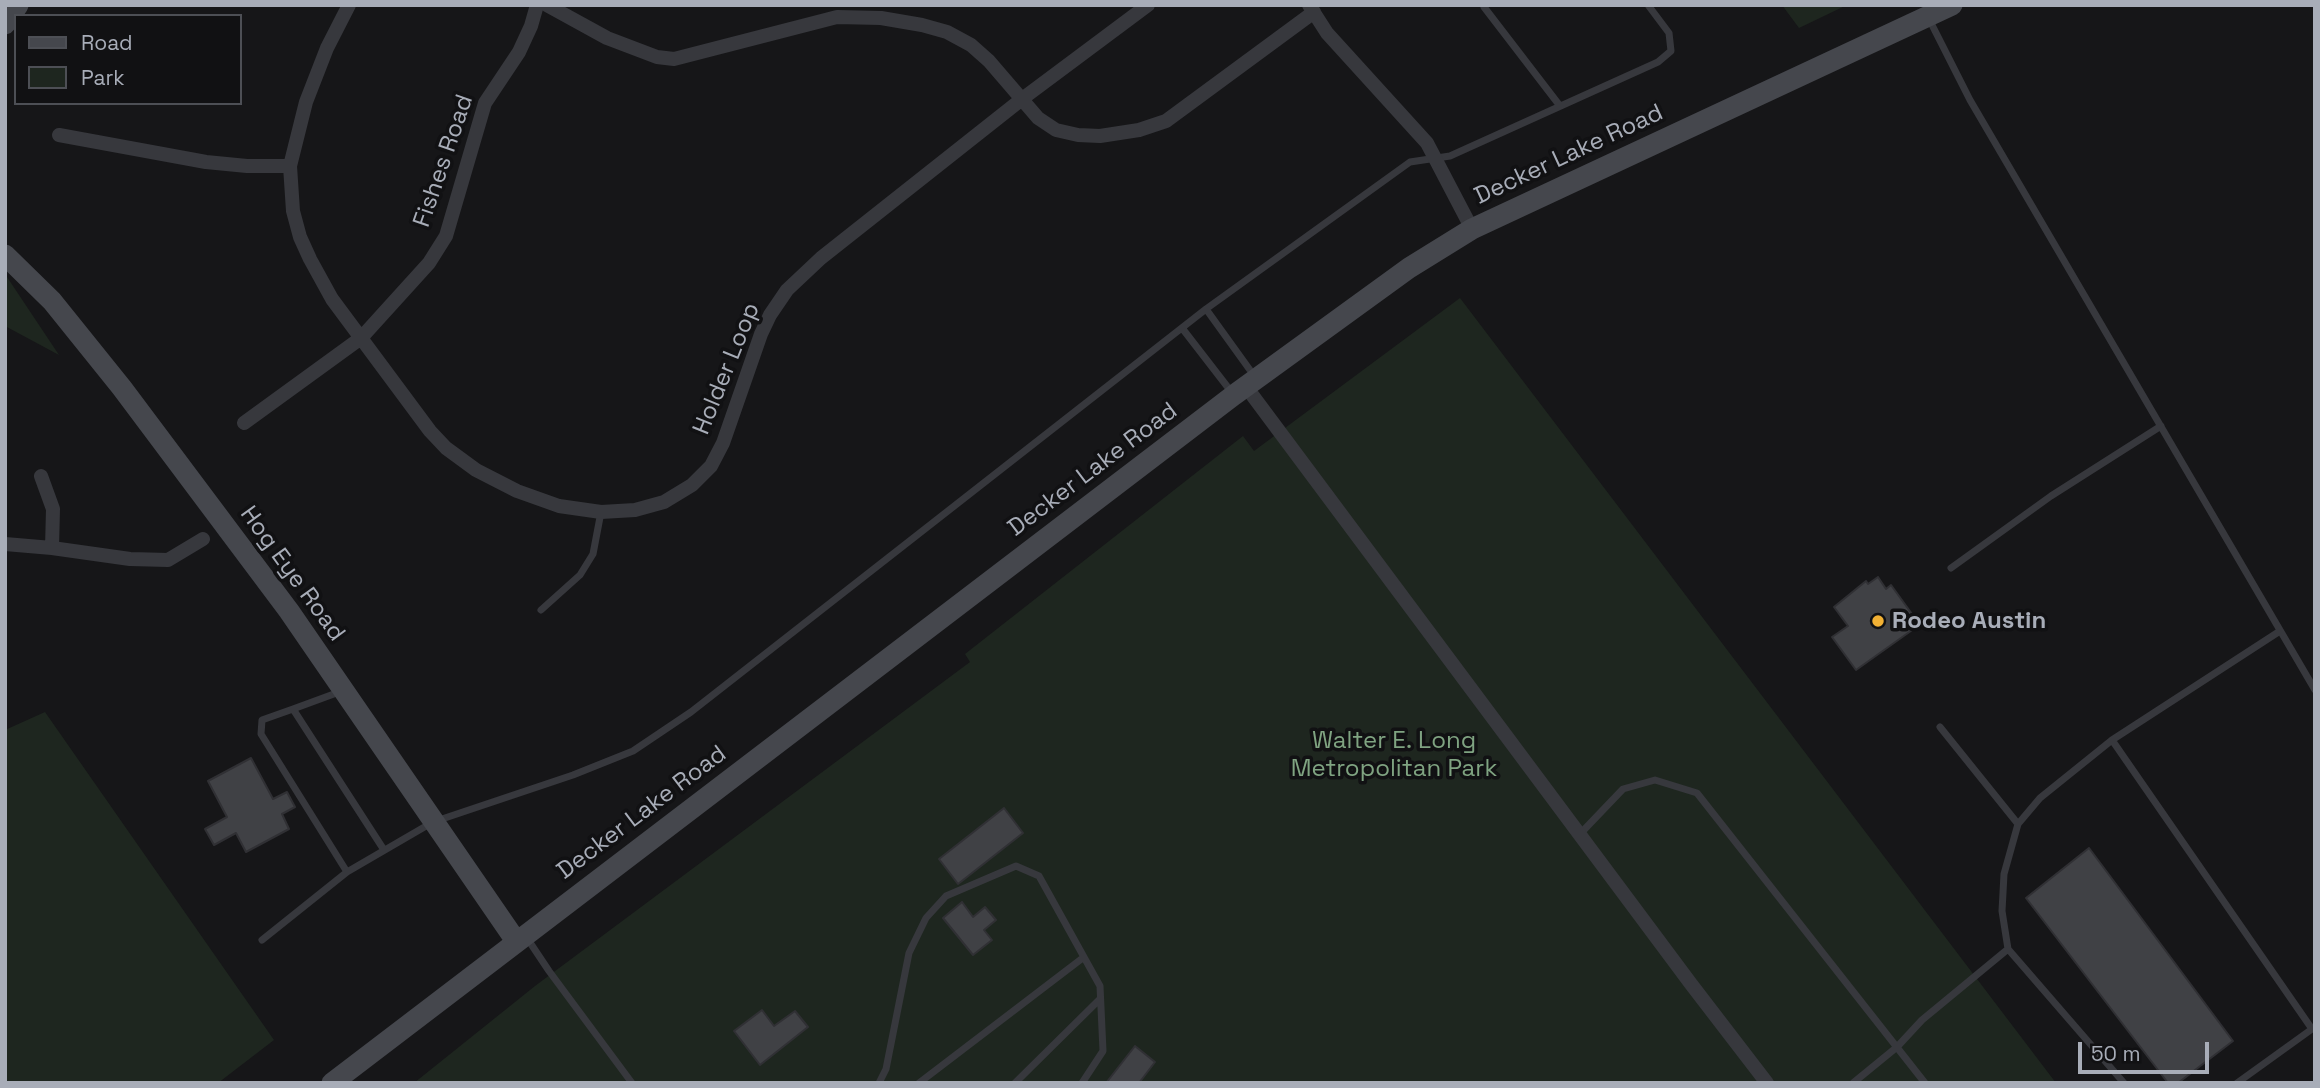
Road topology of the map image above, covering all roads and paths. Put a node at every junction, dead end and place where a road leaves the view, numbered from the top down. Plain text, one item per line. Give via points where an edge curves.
1 (18, 5) edge
2 (349, 5) edge
3 (537, 5) edge
4 (547, 5) edge
5 (1148, 5) edge
6 (1648, 5) edge
7 (1952, 5) edge
8 (1484, 7) dead end
9 (1311, 9) edge
10 (1928, 16) junction
11 (5, 24) edge
12 (1022, 99) junction
13 (1560, 106) junction
14 (59, 135) dead end
15 (1434, 159) junction
16 (290, 166) junction
17 (1472, 229) junction
18 (8, 263) edge
19 (1206, 309) junction
20 (1182, 328) junction
21 (361, 338) junction
22 (1246, 388) junction
23 (244, 423) dead end
24 (2161, 426) junction
25 (41, 476) dead end
26 (601, 512) junction
27 (203, 539) dead end
28 (5, 544) edge
29 (52, 548) junction
30 (1951, 568) dead end
31 (541, 610) dead end
32 (2280, 631) junction
33 (343, 690) junction
34 (2315, 690) edge
35 (293, 709) junction
36 (1940, 727) dead end
37 (2112, 740) junction
38 (433, 822) junction
39 (2018, 824) junction
40 (1579, 835) junction
41 (384, 850) junction
42 (347, 872) junction
43 (521, 937) junction
44 (262, 940) dead end
45 (2008, 949) junction
46 (1084, 957) junction
47 (1100, 999) junction
48 (2313, 1031) edge
49 (1897, 1047) junction
50 (332, 1083) edge
51 (632, 1083) edge
52 (879, 1083) edge
53 (919, 1083) edge
54 (1015, 1083) edge
55 (1083, 1083) edge
56 (1767, 1083) edge
57 (1853, 1083) edge
58 (1925, 1083) edge
59 (2124, 1083) edge
60 (2237, 1083) edge

1 - 11 main road
2 - 16 street, Holder Loop via 306,102
3 - 21 street, Fishes Road via 519,52 485,103 446,236 429,263
4 - 12 street via 607,38 674,59 837,18 922,26 971,45
5 - 12 street, Holder Loop
6 - 13 lane via 1669,33 1671,51 1658,62
7 - 10 main road, Decker Lake Road
8 - 13 lane
9 - 12 street via 1166,121 1139,130 1100,136 1056,130
9 - 15 street via 1327,33 1427,143
10 - 17 main road, Decker Lake Road
10 - 24 lane via 1970,100
12 - 26 street, Holder Loop via 787,290 761,334 723,443 711,466 692,485 664,502
13 - 15 lane
14 - 16 street via 206,162
15 - 17 street
15 - 19 lane via 1410,162
16 - 21 street, Holder Loop via 300,237 332,299
17 - 22 main road, Decker Lake Road via 1409,268
18 - 33 main road, Hog Eye Road via 52,301 121,388
19 - 20 lane
19 - 22 lane
20 - 22 lane
20 - 38 lane via 644,744 573,775
21 - 23 street, Fishes Road
21 - 26 street, Holder Loop via 430,431 476,470 559,506
22 - 40 street
22 - 43 main road, Decker Lake Road
24 - 30 lane via 2051,496
24 - 32 lane
25 - 29 street via 53,509
26 - 31 lane via 593,554 580,575
27 - 29 street via 168,560
28 - 29 street
32 - 34 lane
32 - 37 lane
33 - 35 lane
33 - 38 main road, Hog Eye Road
35 - 41 lane
35 - 42 lane via 262,720 261,734
36 - 39 lane
37 - 39 lane via 2040,799
37 - 48 lane
38 - 41 lane
38 - 43 main road, Hog Eye Road
39 - 45 lane via 2004,874 2002,911
40 - 49 lane via 1623,789 1655,780 1697,793
40 - 56 street
41 - 42 lane
42 - 44 lane
43 - 50 main road, Decker Lake Road
43 - 51 lane
45 - 49 lane via 1922,1020
45 - 59 lane
46 - 47 lane via 1100,986
46 - 52 lane via 1039,876 1016,866 946,896 926,918 909,953 886,1069
46 - 53 lane
47 - 54 lane
47 - 55 lane via 1103,1051
48 - 60 lane
49 - 57 lane
49 - 58 lane

